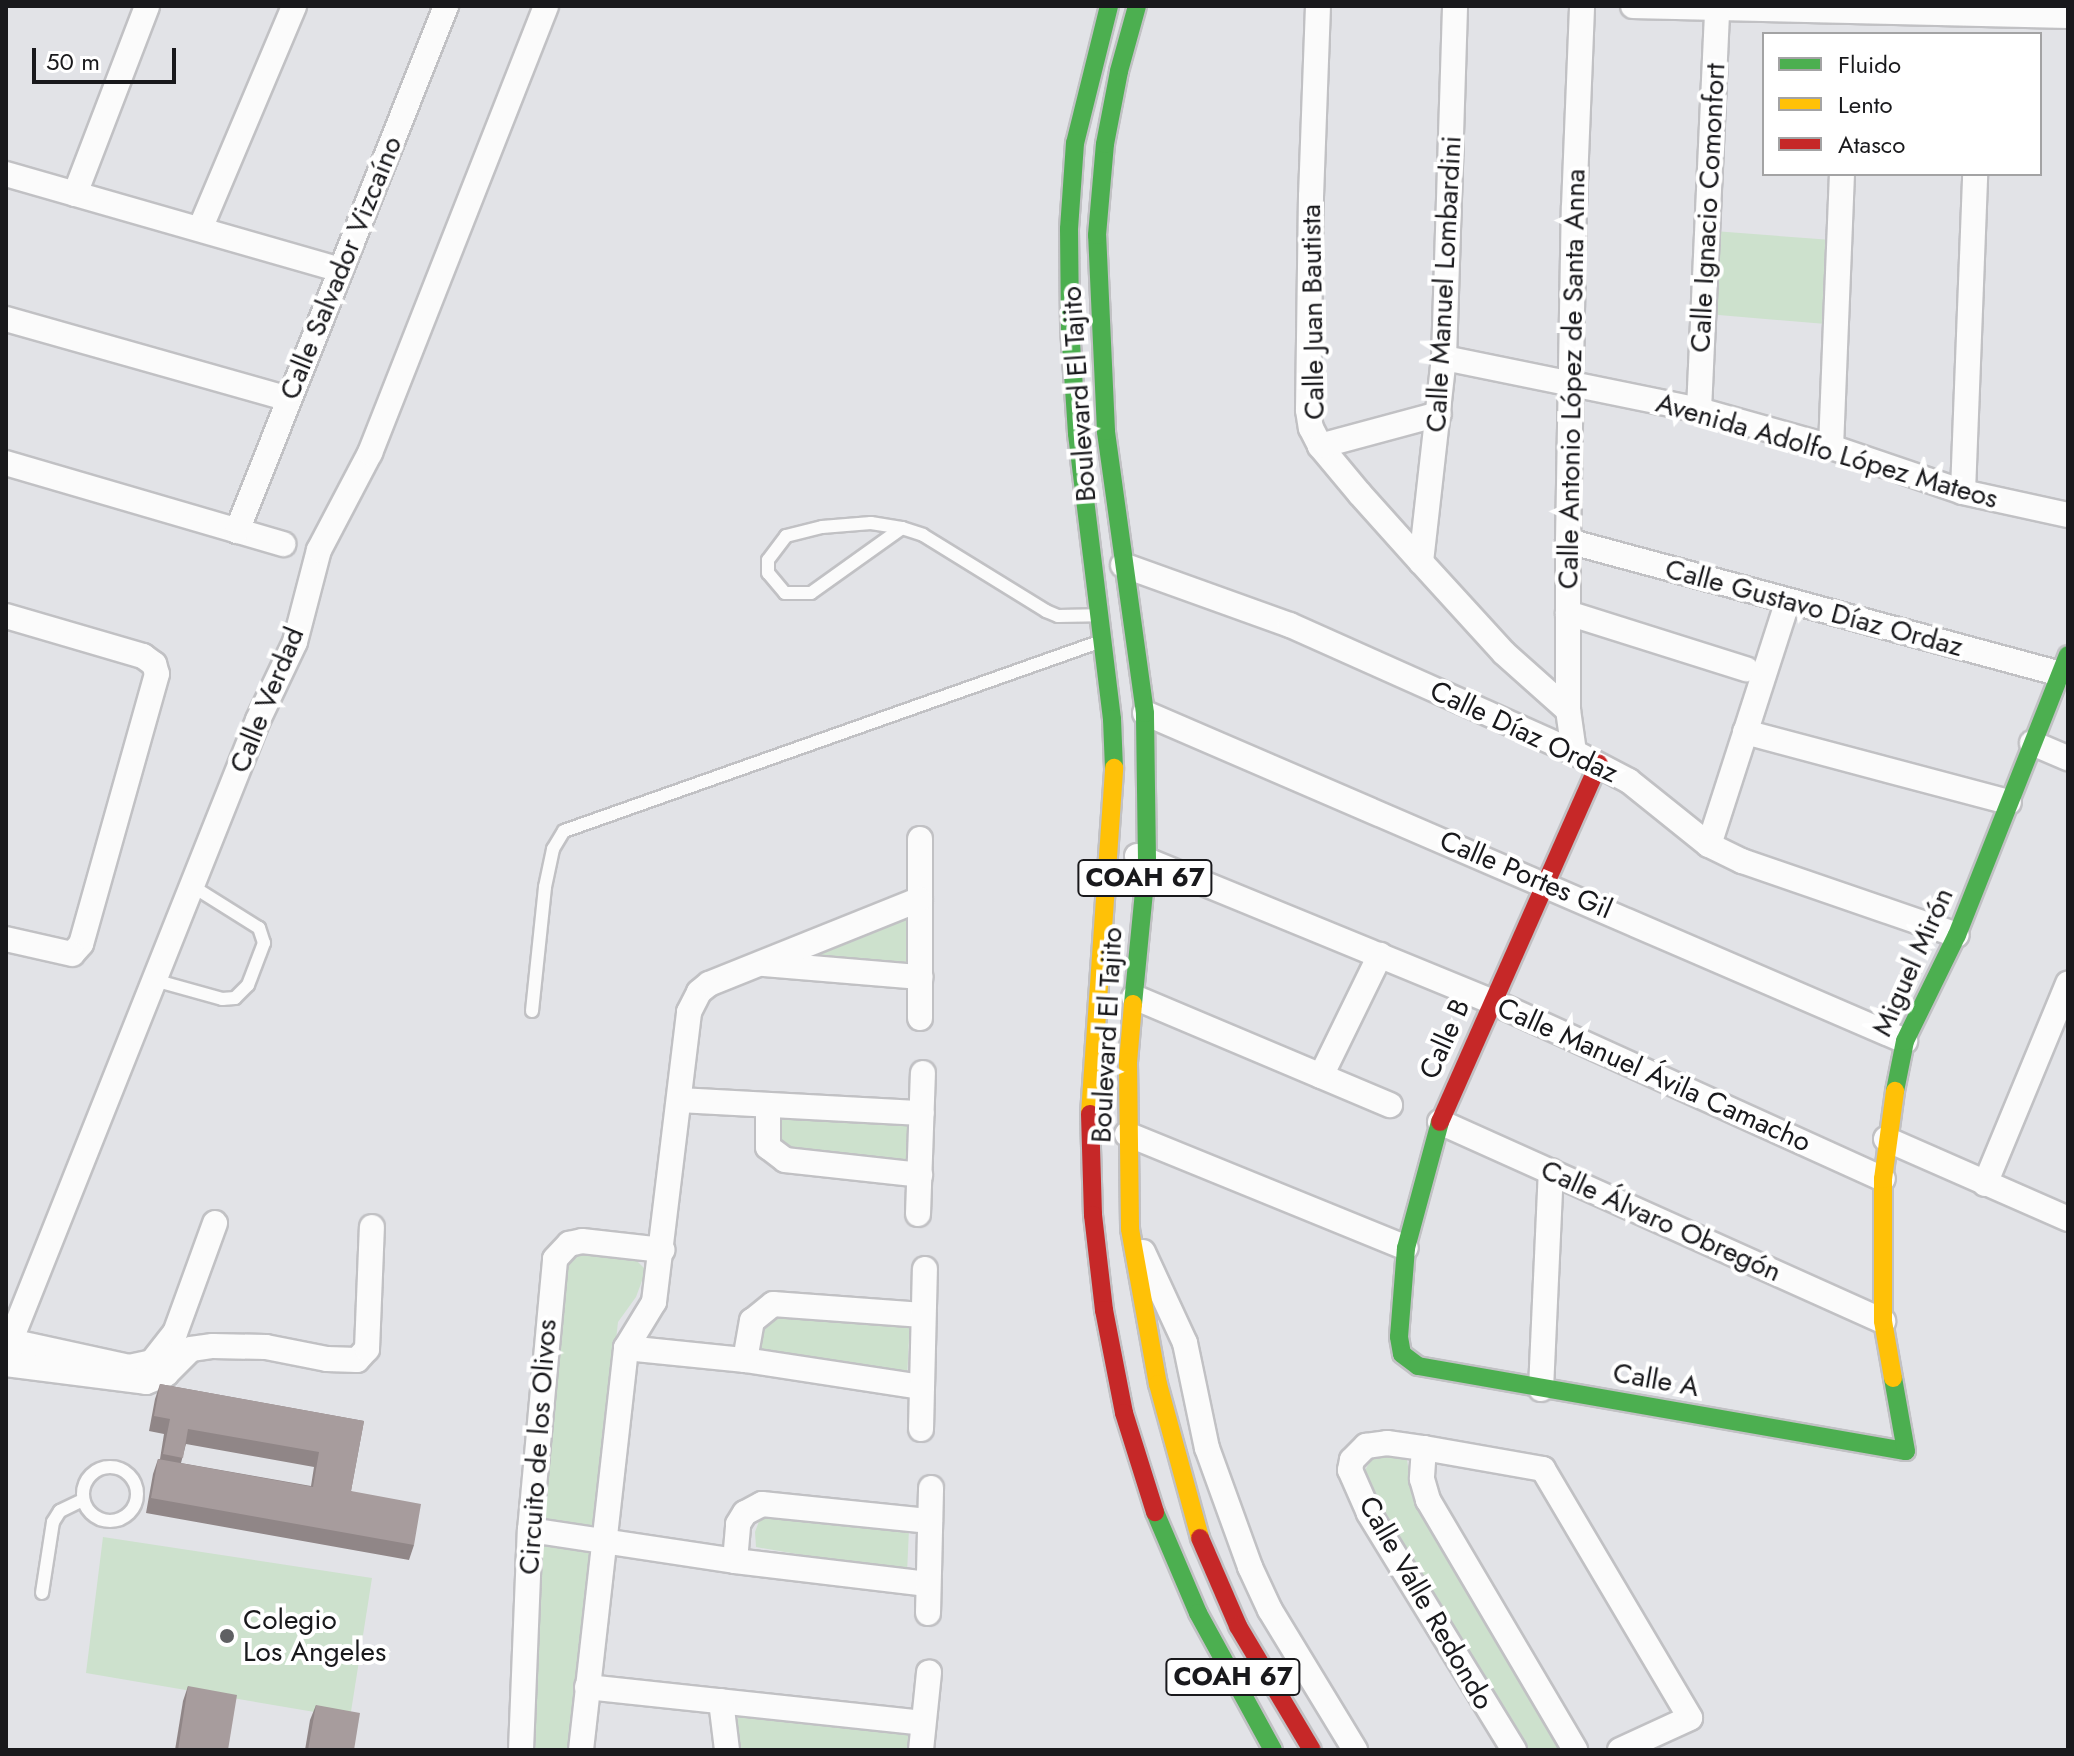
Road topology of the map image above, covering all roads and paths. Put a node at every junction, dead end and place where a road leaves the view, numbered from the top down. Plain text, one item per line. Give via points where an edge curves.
1 (147, 6) edge
2 (294, 6) edge
3 (446, 6) edge
4 (546, 6) edge
5 (1109, 6) edge
6 (1137, 6) edge
7 (1318, 6) edge
8 (1455, 6) edge
9 (1582, 6) edge
10 (1633, 6) edge
11 (1717, 7) edge
12 (2068, 16) edge
13 (1848, 17) edge
14 (1979, 18) edge
15 (6, 174) edge
16 (1842, 176) edge
17 (1975, 176) edge
18 (75, 194) junction
19 (200, 229) junction
20 (341, 270) junction
21 (6, 319) edge
22 (1444, 358) junction
23 (1573, 382) junction
24 (289, 399) junction
25 (1699, 410) junction
26 (1439, 414) junction
27 (1320, 446) junction
28 (1831, 447) junction
29 (6, 463) edge
30 (1963, 492) junction
31 (2068, 515) edge
32 (902, 528) junction
33 (237, 531) junction
34 (1568, 541) junction
35 (283, 544) dead end
36 (1421, 562) junction
37 (1123, 565) junction
38 (1788, 601) junction
39 (1568, 613) junction
40 (1099, 615) junction
41 (6, 616) edge
42 (1102, 641) junction
43 (2064, 664) edge
44 (1746, 669) dead end
45 (1568, 710) junction
46 (1145, 713) junction
47 (1745, 732) junction
48 (2032, 743) junction
49 (1574, 752) junction
50 (2068, 758) edge
51 (1599, 764) junction
52 (2009, 802) junction
53 (920, 839) dead end
54 (1709, 845) junction
55 (1113, 846) junction
56 (1147, 860) junction
57 (1546, 883) junction
58 (192, 886) junction
59 (920, 899) junction
60 (1957, 935) junction
61 (6, 939) edge
62 (1380, 955) junction
63 (758, 963) junction
64 (920, 977) junction
65 (154, 980) junction
66 (2068, 984) edge
67 (1134, 997) junction
68 (1493, 1002) junction
69 (532, 1011) dead end
70 (920, 1018) dead end
71 (1905, 1041) junction
72 (923, 1073) dead end
73 (1321, 1076) junction
74 (679, 1100) junction
75 (768, 1105) junction
76 (1390, 1105) dead end
77 (922, 1113) junction
78 (1440, 1122) junction
79 (1127, 1134) junction
80 (1886, 1139) junction
81 (1551, 1171) junction
82 (920, 1175) junction
83 (1883, 1179) junction
84 (1985, 1184) junction
85 (918, 1214) dead end
86 (2068, 1219) edge
87 (215, 1223) dead end
88 (372, 1227) dead end
89 (1130, 1229) junction
90 (1406, 1248) junction
91 (662, 1250) junction
92 (925, 1269) dead end
93 (923, 1315) junction
94 (1883, 1321) junction
95 (183, 1341) junction
96 (626, 1348) junction
97 (7, 1352) edge
98 (1402, 1354) joint
99 (745, 1360) junction
100 (922, 1387) junction
101 (1541, 1389) junction
102 (921, 1429) dead end
103 (1424, 1448) junction
104 (1906, 1451) joint
105 (931, 1488) dead end
106 (83, 1500) junction
107 (930, 1521) junction
108 (530, 1530) junction
109 (604, 1541) junction
110 (735, 1561) junction
111 (928, 1584) junction
112 (42, 1593) dead end
113 (928, 1613) dead end
114 (929, 1672) dead end
115 (587, 1687) junction
116 (721, 1701) junction
117 (923, 1723) junction
118 (1296, 1725) junction
119 (1270, 1746) edge
120 (521, 1750) edge
121 (581, 1750) edge
122 (727, 1750) edge
123 (921, 1750) edge
124 (1312, 1750) edge
125 (1355, 1750) edge
126 (1514, 1750) edge
127 (1575, 1750) edge
128 (1620, 1750) edge

1 - 18 street
2 - 19 street
3 - 20 street, Calle Salvador Vizcaíno
4 - 58 street, Calle Verdad via 370,453 319,550 295,642
5 - 40 main road, Boulevard El Tajito / COAH 67 via 1075,143 1069,229 1077,434
6 - 37 main road, Boulevard El Tajito / COAH 67 via 1105,144 1097,235 1106,431
7 - 27 street, Calle Juan Bautista via 1308,410
8 - 22 street, Calle Manuel Lombardini
9 - 23 street, Calle Antonio López de Santa Anna
10 - 11 street
11 - 13 street
11 - 25 street, Calle Ignacio Comonfort
12 - 14 street
13 - 14 street
15 - 18 street
16 - 28 street
17 - 30 street
18 - 19 street
19 - 20 street
20 - 24 street, Calle Salvador Vizcaíno
21 - 24 street
22 - 23 street, Avenida Adolfo López Mateos
22 - 26 street, Calle Manuel Lombardini
23 - 25 street, Avenida Adolfo López Mateos
23 - 34 street, Calle Antonio López de Santa Anna
24 - 33 street, Calle Salvador Vizcaíno
25 - 28 street, Avenida Adolfo López Mateos
26 - 27 street
26 - 36 street, Calle Manuel Lombardini
27 - 36 street, Calle Juan Bautista
28 - 30 street, Avenida Adolfo López Mateos
29 - 33 street
30 - 31 street, Avenida Adolfo López Mateos
32 - 32 lane via 811,593 785,593 768,573 768,560 786,536 847,524
32 - 40 lane via 945,547 1046,611 1058,616
33 - 35 street
34 - 38 street, Calle Gustavo Díaz Ordaz
34 - 39 street, Calle Antonio López de Santa Anna
36 - 45 street, Calle Juan Bautista via 1504,653
37 - 46 main road, Boulevard El Tajito / COAH 67
37 - 49 street, Calle Díaz Ordaz via 1290,625
38 - 43 street, Calle Gustavo Díaz Ordaz
38 - 47 street
39 - 44 street
39 - 45 street, Calle Antonio López de Santa Anna
40 - 42 main road, Boulevard El Tajito / COAH 67
41 - 61 street via 143,656 157,674 81,944 72,954
42 - 55 main road, Boulevard El Tajito / COAH 67 via 1112,719
42 - 69 lane via 564,831 553,849 545,887
43 - 48 main road, Miguel Mirón
45 - 49 street, Calle Antonio López de Santa Anna
46 - 56 main road, Boulevard El Tajito / COAH 67
46 - 57 street, Calle Portes Gil
47 - 52 street
47 - 54 street
48 - 50 street
48 - 52 main road, Miguel Mirón
49 - 51 street, Calle Díaz Ordaz
51 - 54 street, Calle Díaz Ordaz via 1629,781
51 - 57 main road, Calle B
52 - 60 main road, Miguel Mirón
53 - 59 street
54 - 60 street, Calle Díaz Ordaz
55 - 56 street, Calle Manuel Ávila Camacho
55 - 119 main road, Boulevard El Tajito / COAH 67 via 1090,1116 1093,1215 1104,1310 1124,1413 1163,1538
56 - 62 street, Calle Manuel Ávila Camacho
56 - 67 main road, Boulevard El Tajito / COAH 67
57 - 68 main road, Calle B
57 - 71 street, Calle Portes Gil
58 - 65 street, Calle Verdad
58 - 65 lane via 259,928 264,943 248,985 235,998 222,999
59 - 63 street
59 - 64 street
60 - 71 main road, Miguel Mirón
62 - 68 street, Calle Manuel Ávila Camacho
62 - 73 street
63 - 64 street
63 - 74 street via 699,992 689,1012
64 - 70 street
65 - 97 street, Calle Verdad
66 - 84 street
67 - 73 street
67 - 79 main road, Boulevard El Tajito / COAH 67
68 - 78 main road, Calle B
68 - 83 street, Calle Manuel Ávila Camacho
71 - 80 main road, Miguel Mirón
72 - 77 street
73 - 76 street
74 - 75 street
74 - 91 street
75 - 77 street
75 - 82 street via 768,1147 785,1160
77 - 82 street
78 - 81 street, Calle Álvaro Obregón
78 - 90 main road, Calle B
79 - 89 main road, Boulevard El Tajito / COAH 67
79 - 90 street
80 - 83 main road, Miguel Mirón
80 - 84 street
81 - 94 street, Calle Álvaro Obregón
81 - 101 street
82 - 85 street
83 - 94 main road, Miguel Mirón
84 - 86 street
87 - 95 street
88 - 95 street via 367,1349 362,1357 327,1359 266,1347
89 - 118 main road, Boulevard El Tajito / COAH 67 via 1158,1384 1195,1526 1238,1626
89 - 125 street via 1185,1343 1207,1448 1250,1567 1270,1610
90 - 98 main road, Calle B
91 - 96 street via 654,1302
91 - 108 street, Circuito de los Olivos via 582,1241 569,1244 555,1259
92 - 93 street
93 - 99 street via 773,1304 752,1321
93 - 100 street
94 - 104 main road, Miguel Mirón
95 - 97 street via 135,1367
96 - 99 street
96 - 109 street
98 - 101 main road, Calle A via 1418,1366
99 - 100 street
100 - 102 street
101 - 104 main road, Calle A
103 - 126 street, Calle Valle Redondo via 1366,1446 1350,1470 1369,1513
103 - 127 street, Calle Valle Redondo via 1422,1479 1428,1500
103 - 128 street via 1543,1469 1690,1718
105 - 107 street
106 - 106 lane via 94,1517 115,1521 133,1510 137,1489 125,1472 104,1468 87,1479
106 - 112 lane via 60,1511 53,1522
107 - 110 street via 762,1504 738,1524
107 - 111 street
108 - 109 street
108 - 120 street, Circuito de los Olivos
109 - 110 street
109 - 115 street
110 - 111 street
111 - 113 street
114 - 117 street
115 - 116 street
115 - 121 street
116 - 117 street
116 - 122 street
117 - 123 street
118 - 119 main road
118 - 124 main road, Boulevard El Tajito / COAH 67

